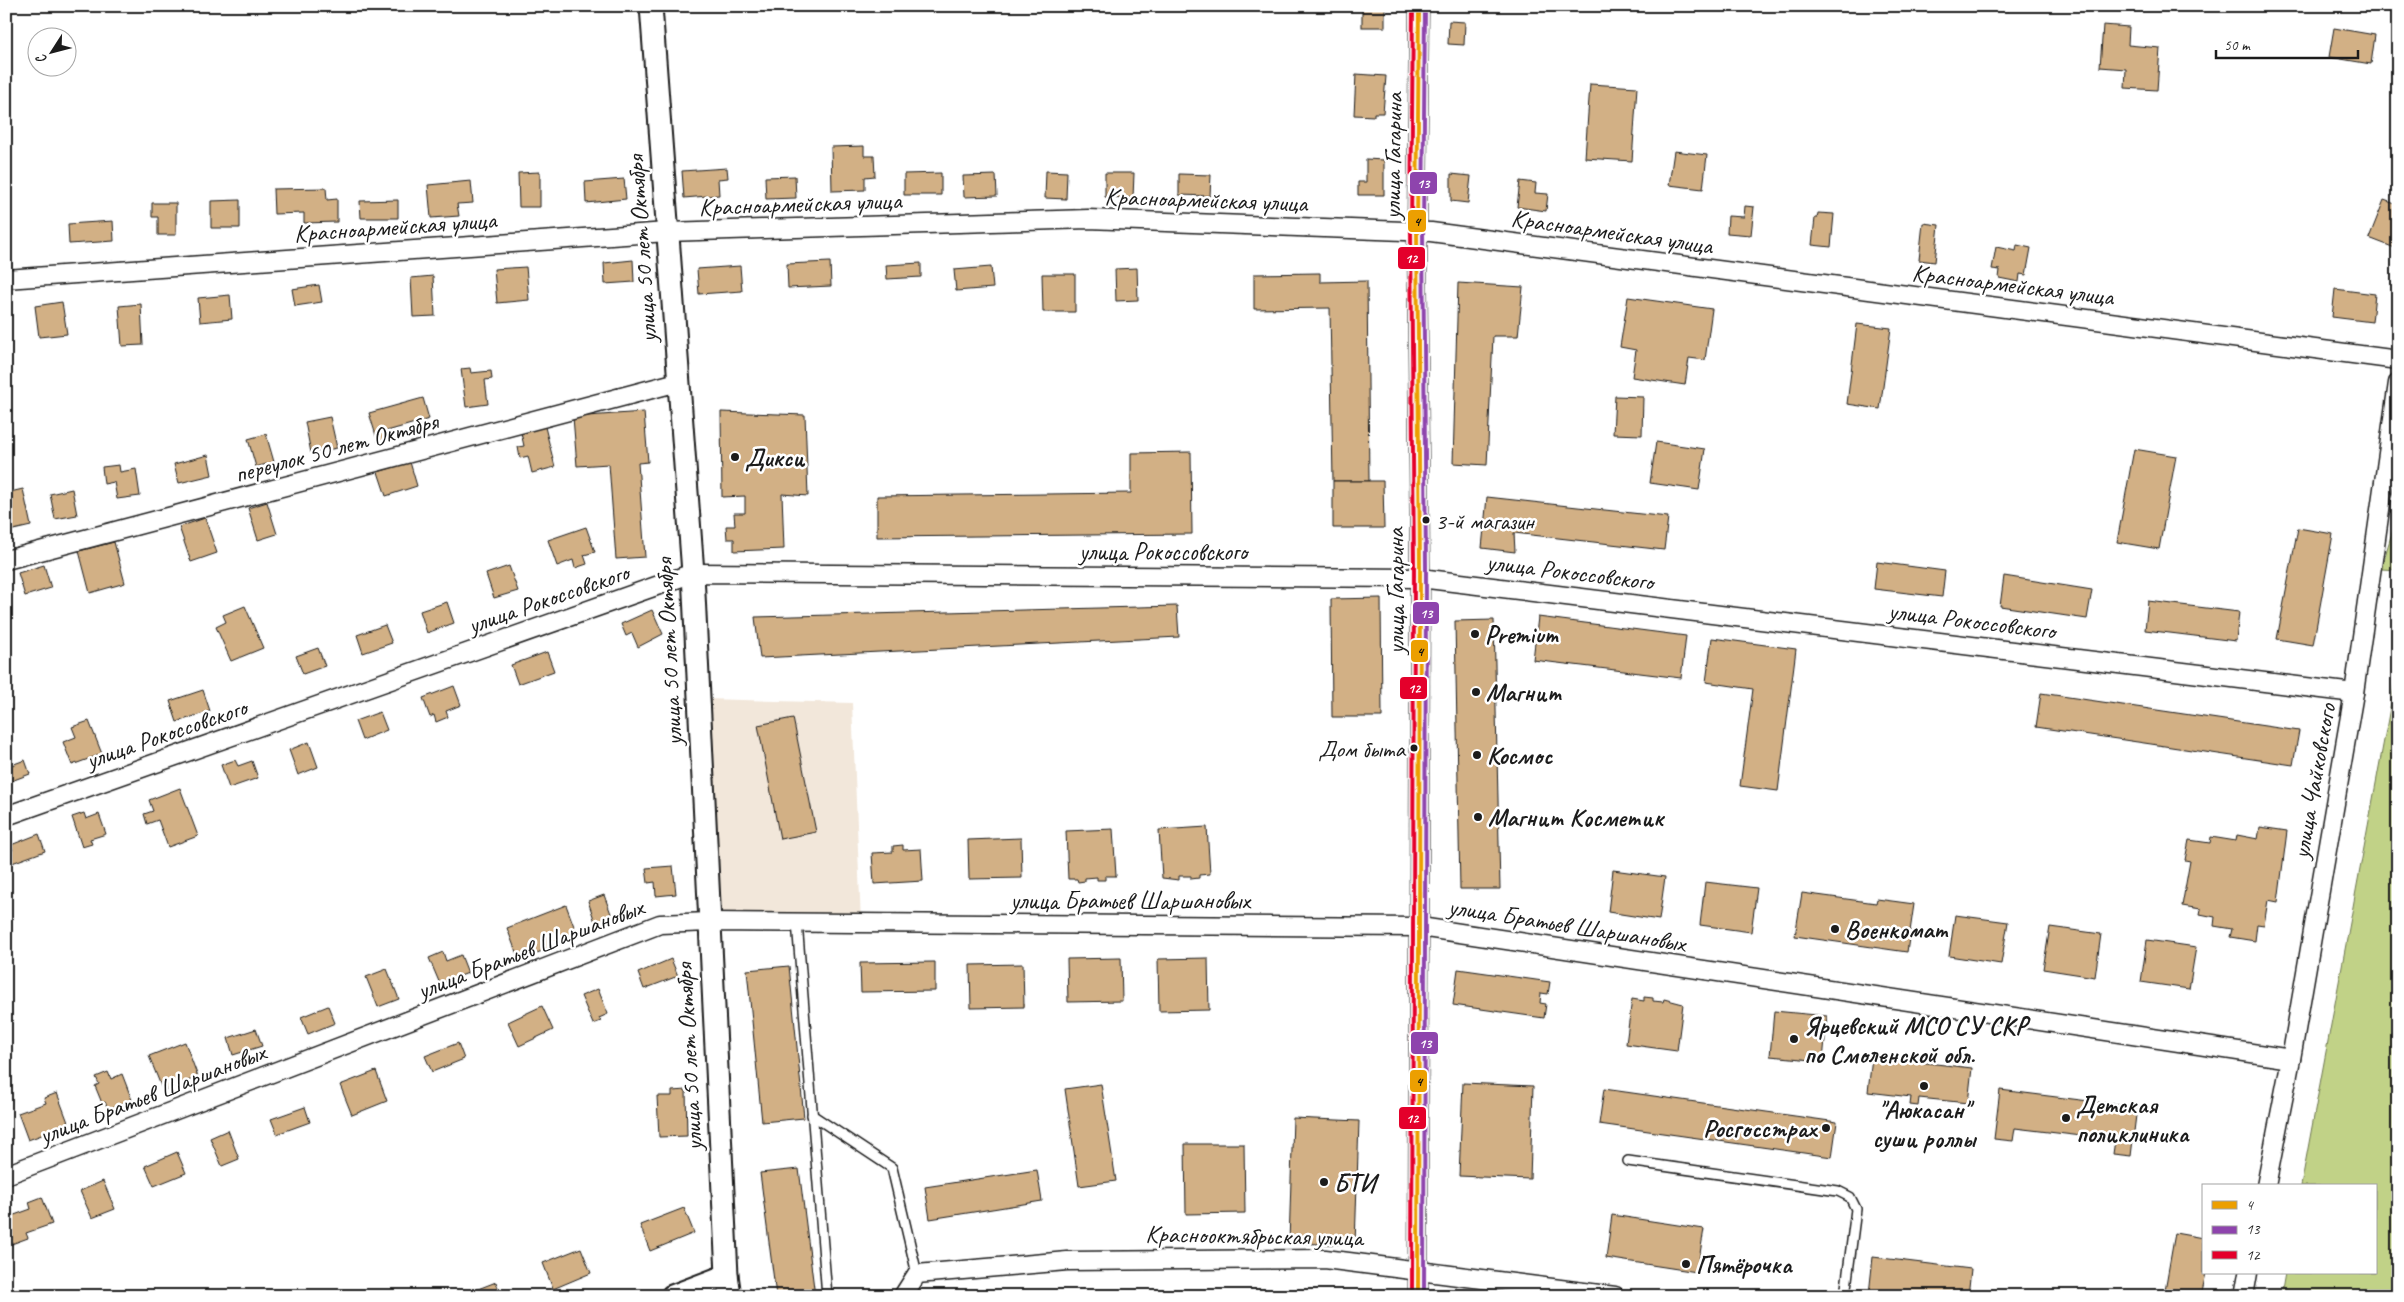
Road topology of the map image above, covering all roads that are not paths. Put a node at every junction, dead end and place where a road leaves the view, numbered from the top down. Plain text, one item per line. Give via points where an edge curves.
1 (651, 6) edge
2 (1419, 6) edge
3 (1416, 231) junction
4 (667, 232) junction
5 (6, 279) edge
6 (2398, 360) edge
7 (678, 382) junction
8 (2398, 383) edge
9 (6, 560) edge
10 (692, 573) junction
11 (1420, 578) junction
12 (2354, 692) junction
13 (6, 816) edge
14 (709, 922) junction
15 (797, 922) junction
16 (1420, 927) junction
17 (2291, 1058) junction
18 (812, 1115) junction
19 (1628, 1161) dead end
20 (6, 1175) edge
21 (2266, 1184) edge
22 (1418, 1270) junction
23 (917, 1274) junction
24 (2248, 1274) edge
25 (727, 1275) junction
26 (672, 1296) edge
27 (730, 1296) edge
28 (827, 1296) edge
29 (903, 1296) edge
30 (1418, 1296) edge
31 (1615, 1296) edge
32 (1845, 1296) edge
33 (2244, 1296) edge

1 - 4 street, улица 50 лет Октября
2 - 3 street, улица Гагарина
3 - 4 street, Красноармейская улица via 1088,219
3 - 6 street, Красноармейская улица
3 - 11 street, улица Гагарина
4 - 5 street, Красноармейская улица
4 - 7 street, улица 50 лет Октября
7 - 9 street, переулок 50 лет Октября
7 - 10 street, улица 50 лет Октября
8 - 12 street, улица Чайковского
10 - 11 street, улица Рокоссовского
10 - 13 street, улица Рокоссовского
10 - 14 street, улица 50 лет Октября
11 - 12 street, улица Рокоссовского
11 - 16 street, улица Гагарина
12 - 17 street, улица Чайковского
14 - 15 street, улица Братьев Шаршановых
14 - 20 street, улица Братьев Шаршановых via 660,924
14 - 25 street, улица 50 лет Октября
15 - 16 street, улица Братьев Шаршановых
15 - 18 lane
16 - 17 street, улица Братьев Шаршановых
16 - 22 street, улица Гагарина
17 - 21 street, улица Чайковского
18 - 23 lane via 892,1168
18 - 28 lane
19 - 32 lane via 1838,1191 1850,1197 1856,1209
22 - 23 street, Краснооктябрьская улица via 1325,1259 1067,1261
22 - 30 street, улица Гагарина
22 - 31 street, Краснооктябрьская улица
23 - 29 street
24 - 33 street
25 - 26 street
25 - 27 street, улица 50 лет Октября

